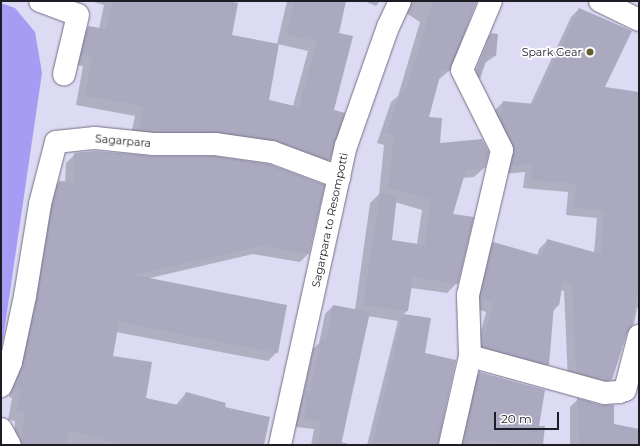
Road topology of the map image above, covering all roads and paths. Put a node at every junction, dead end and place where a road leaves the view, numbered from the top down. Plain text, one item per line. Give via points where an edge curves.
1 (40, 1) edge
2 (400, 1) edge
3 (491, 1) edge
4 (600, 1) edge
5 (633, 1) edge
6 (639, 4) edge
7 (639, 20) edge
8 (64, 74) dead end
9 (339, 177) junction
10 (639, 336) edge
11 (470, 356) junction
12 (1, 386) edge
13 (1, 429) edge
14 (10, 445) edge
15 (280, 445) edge
16 (450, 445) edge

1 - 8 main road via 78,15
2 - 9 main road, Sagarpara to Resompotti via 388,27 346,146
3 - 11 main road via 462,70 502,150 468,295
4 - 7 main road
5 - 6 main road
9 - 12 main road, Sagarpara via 272,152 215,144 154,144 95,138 56,142 40,204 26,296 14,348
9 - 15 main road, Sagarpara to Resompotti
10 - 11 main road via 624,390 619,392 604,393
11 - 16 main road
13 - 14 main road

